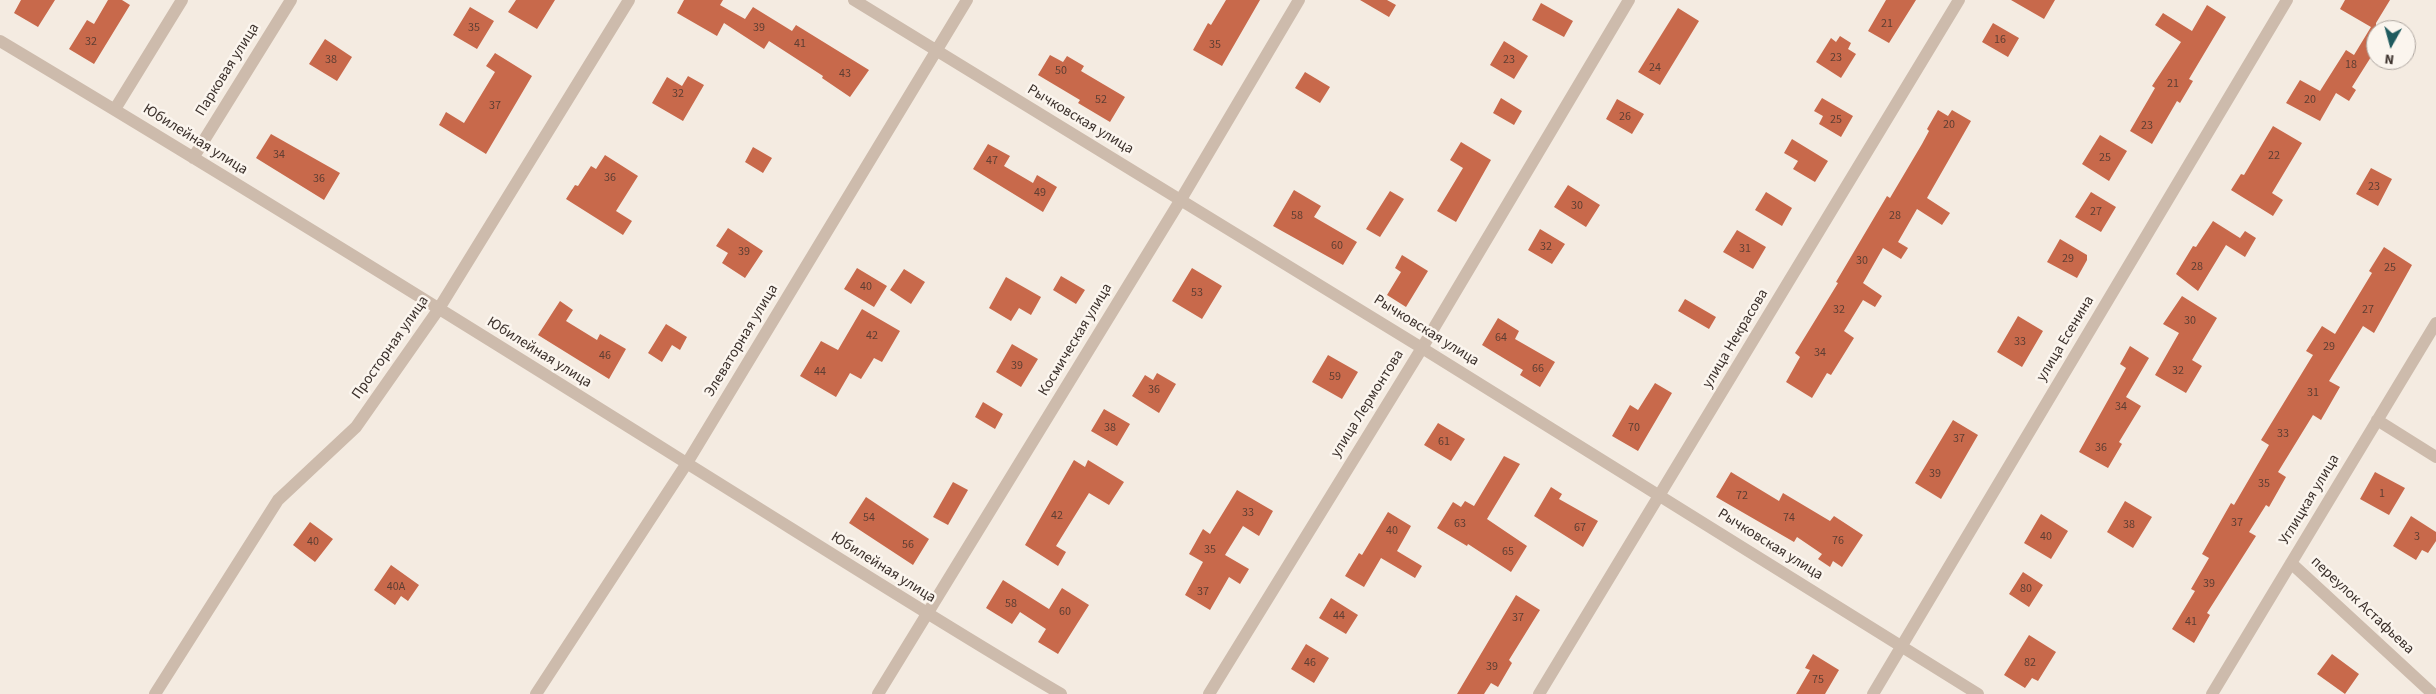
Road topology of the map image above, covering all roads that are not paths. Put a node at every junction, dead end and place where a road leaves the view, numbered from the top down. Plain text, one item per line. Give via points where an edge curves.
1 (182, 0) edge
2 (291, 0) edge
3 (629, 0) edge
4 (854, 0) edge
5 (967, 0) edge
6 (1299, 0) edge
7 (1629, 0) edge
8 (1959, 0) edge
9 (2287, 0) edge
10 (0, 41) edge
11 (937, 52) junction
12 (115, 110) junction
13 (193, 158) junction
14 (1180, 201) junction
15 (438, 310) junction
16 (2436, 323) edge
17 (1422, 348) junction
18 (2377, 420) junction
19 (2436, 457) edge
20 (687, 463) junction
21 (1660, 497) junction
22 (2290, 563) junction
23 (927, 615) junction
24 (1902, 646) junction
25 (155, 694) edge
26 (536, 694) edge
27 (878, 694) edge
28 (1061, 694) edge
29 (1209, 694) edge
30 (1539, 694) edge
31 (1873, 694) edge
32 (1978, 694) edge
33 (2212, 694) edge
34 (2432, 694) edge

1 - 12 street
2 - 13 street, Парковая улица
3 - 15 street, Просторная улица
4 - 11 street, Рычковская улица
5 - 11 street, Элеваторная улица
6 - 14 street, Космическая улица
7 - 17 street, улица Лермонтова
8 - 21 street, улица Некрасова
9 - 24 street, улица Есенина
10 - 12 street, Юбилейная улица
11 - 14 street, Рычковская улица
11 - 20 street, Элеваторная улица
12 - 13 street, Юбилейная улица
13 - 15 street, Юбилейная улица
14 - 17 street, Рычковская улица
14 - 23 street, Космическая улица
15 - 20 street, Юбилейная улица
15 - 25 street, Просторная улица via 356,427 278,500
16 - 18 street, Углицкая улица
17 - 21 street, Рычковская улица
17 - 29 street, улица Лермонтова
18 - 19 street
18 - 22 street, Углицкая улица
20 - 23 street, Юбилейная улица
20 - 26 street, Элеваторная улица
21 - 24 street, Рычковская улица
21 - 30 street, улица Некрасова
22 - 33 street, Углицкая улица
22 - 34 street, переулок Астафьева
23 - 27 street, Космическая улица
23 - 28 street, Юбилейная улица
24 - 31 street, улица Есенина
24 - 32 street, Рычковская улица

